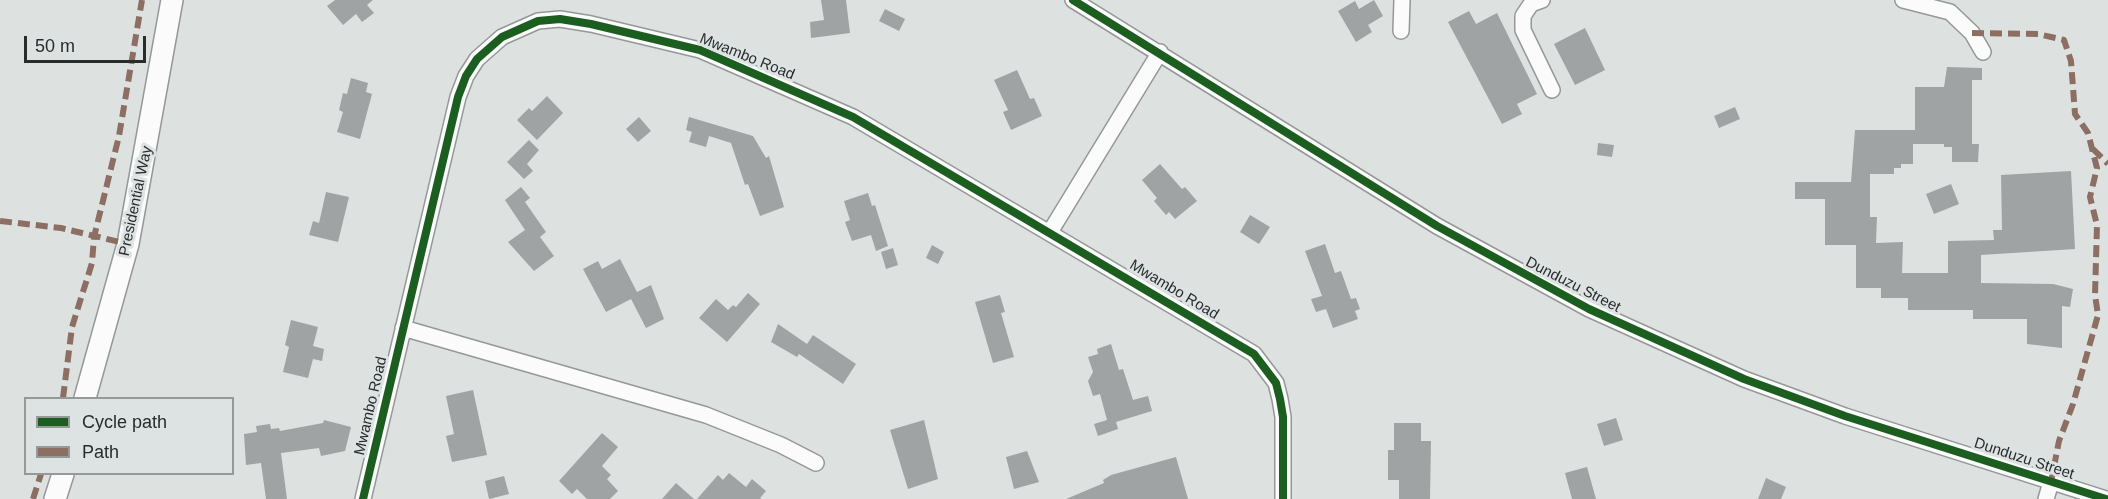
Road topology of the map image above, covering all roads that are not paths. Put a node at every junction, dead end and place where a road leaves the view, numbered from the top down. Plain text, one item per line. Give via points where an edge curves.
1 (172, 0) edge
2 (1073, 0) edge
3 (1402, 0) edge
4 (1542, 0) edge
5 (1903, 0) edge
6 (1401, 31) dead end
7 (1160, 52) junction
8 (1983, 52) dead end
9 (1552, 90) dead end
10 (1050, 232) junction
11 (403, 328) junction
12 (86, 397) edge
13 (816, 463) dead end
14 (63, 475) edge
15 (2051, 482) junction
16 (55, 499) edge
17 (363, 499) edge
18 (1283, 499) edge
19 (2046, 499) edge
20 (2106, 499) edge

1 - 12 main road, Presidential Way via 128,244
2 - 7 street, Dunduzu Street
3 - 6 street
4 - 9 street via 1531,4 1523,16 1523,30
5 - 8 street via 1950,12 1972,33
7 - 10 street
7 - 15 street, Dunduzu Street via 1437,226 1588,309 1744,379
10 - 11 street, Mwambo Road via 853,117 700,50 591,24 560,19 538,21 514,29 488,47 466,76
10 - 18 street, Mwambo Road via 1254,354 1276,383 1283,417
11 - 13 street via 706,415
11 - 17 street, Mwambo Road
14 - 16 main road
15 - 19 street
15 - 20 street, Dunduzu Street

